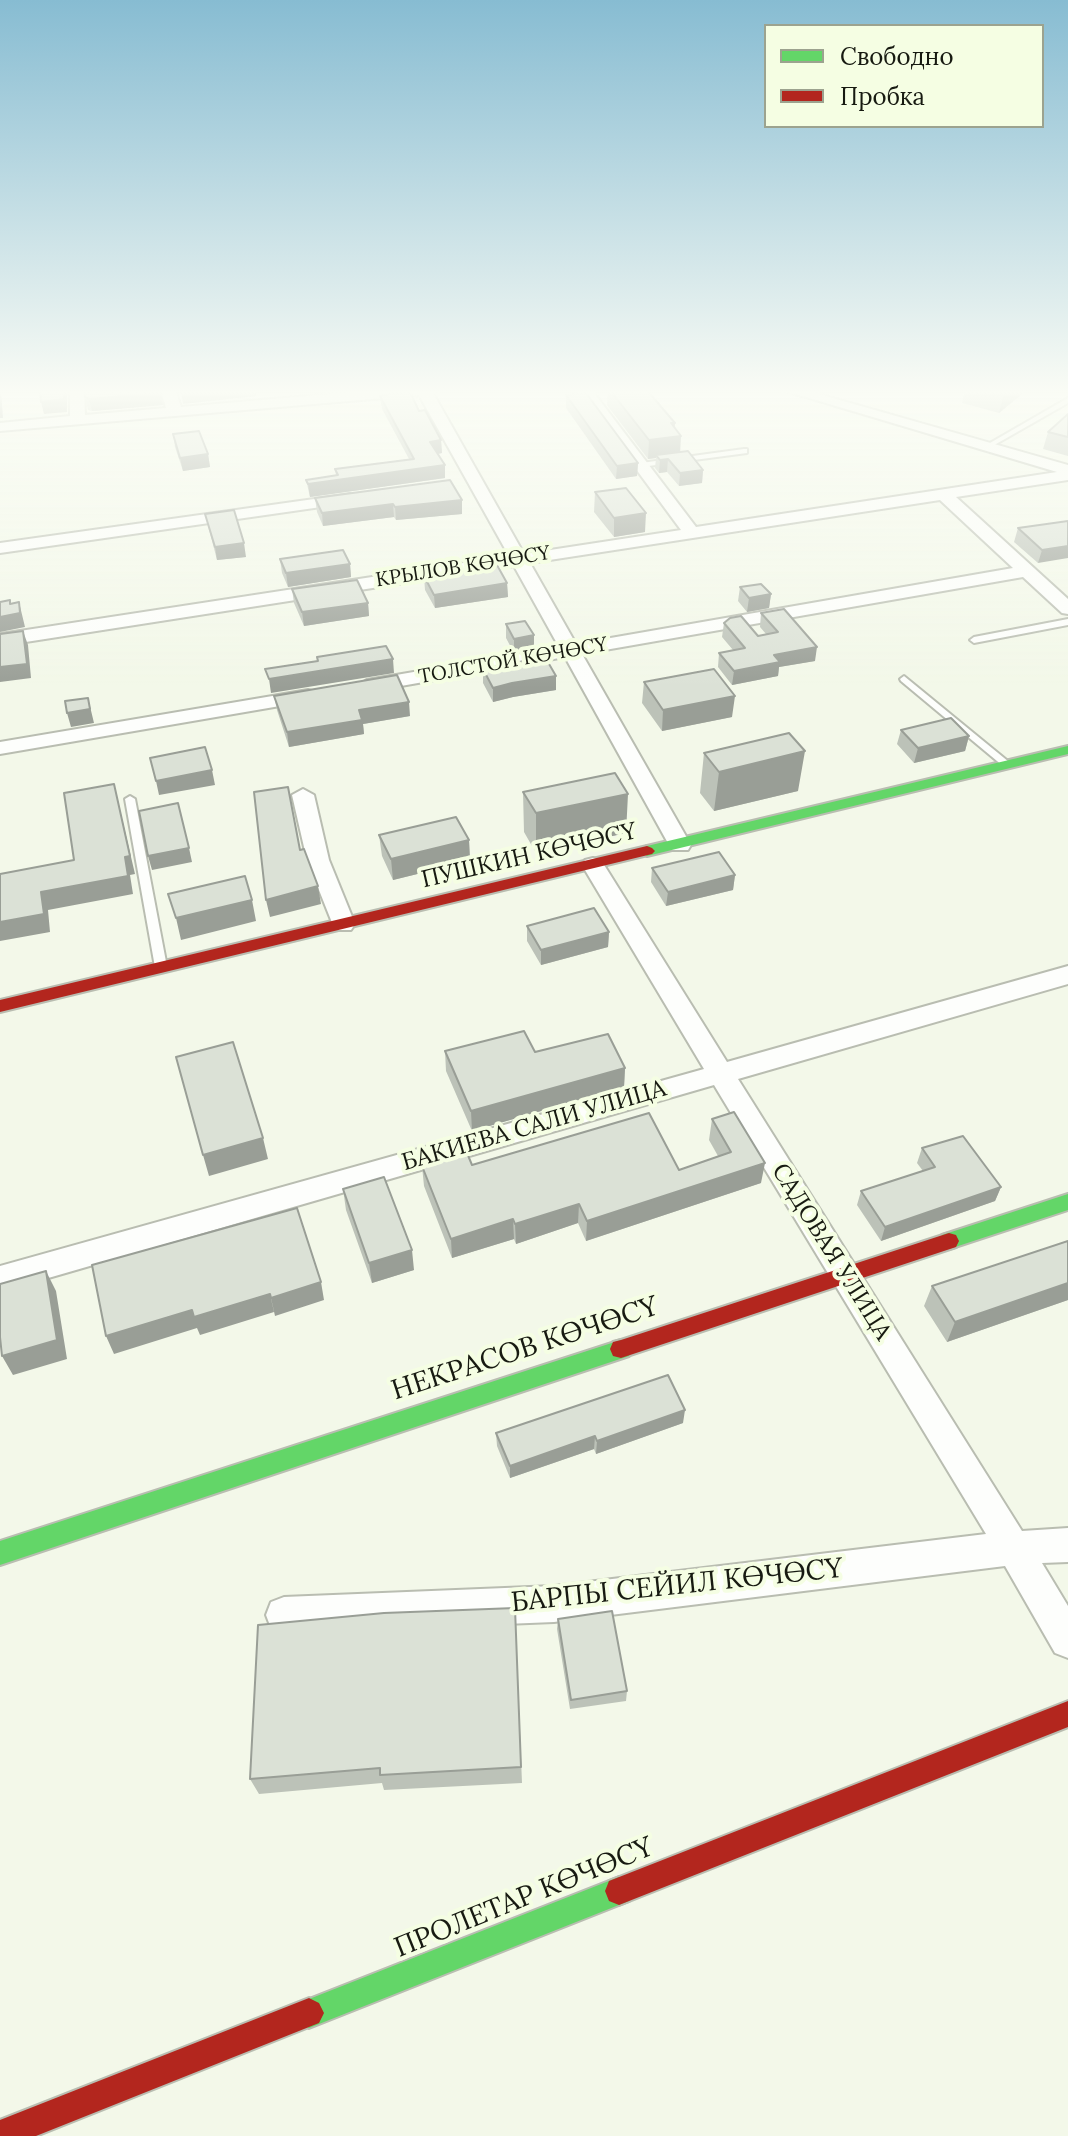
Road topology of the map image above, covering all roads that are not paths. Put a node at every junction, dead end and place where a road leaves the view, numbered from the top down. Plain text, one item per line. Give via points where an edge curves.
1 (473, 489) edge
2 (659, 489) edge
3 (969, 489) edge
4 (942, 493) junction
5 (369, 496) edge
6 (691, 532) junction
7 (0, 548) edge
8 (518, 559) junction
9 (1025, 571) junction
10 (1068, 609) edge
11 (1068, 622) edge
12 (0, 640) edge
13 (974, 640) dead end
14 (569, 652) junction
15 (904, 679) dead end
16 (354, 688) edge
17 (323, 693) edge
18 (0, 748) edge
19 (1068, 750) edge
20 (1006, 764) junction
21 (303, 795) dead end
22 (130, 799) dead end
23 (680, 845) junction
24 (593, 865) junction
25 (343, 924) junction
26 (161, 967) junction
27 (1068, 975) edge
28 (0, 1006) edge
29 (718, 1073) junction
30 (1068, 1202) edge
31 (846, 1272) junction
32 (0, 1279) edge
33 (1068, 1545) edge
34 (1013, 1548) junction
35 (0, 1553) edge
36 (284, 1615) dead end
37 (1068, 1640) edge
38 (1068, 1714) edge
39 (0, 2135) edge

1 - 8 street
2 - 6 street
3 - 4 street, КРЫЛОВ КӨЧӨСҮ
4 - 6 street, КРЫЛОВ КӨЧӨСҮ
4 - 9 street
5 - 7 street
6 - 8 street, КРЫЛОВ КӨЧӨСҮ
8 - 12 street, КРЫЛОВ КӨЧӨСҮ
8 - 14 street
9 - 10 street
9 - 14 street, ТОЛСТОЙ КӨЧӨСҮ
11 - 13 lane
14 - 16 street, ТОЛСТОЙ КӨЧӨСҮ
14 - 23 street
15 - 20 lane
17 - 18 street
19 - 20 main road, ПУШКИН КӨЧӨСҮ
20 - 23 main road, ПУШКИН КӨЧӨСҮ
21 - 25 street via 318,860
22 - 26 lane
23 - 24 main road, ПУШКИН КӨЧӨСҮ
24 - 25 main road, ПУШКИН КӨЧӨСҮ
24 - 29 street, САДОВАЯ УЛИЦА
25 - 26 main road, ПУШКИН КӨЧӨСҮ
26 - 28 main road, ПУШКИН КӨЧӨСҮ
27 - 29 street, БАКИЕВА САЛИ УЛИЦА
29 - 31 street, САДОВАЯ УЛИЦА
29 - 32 street, БАКИЕВА САЛИ УЛИЦА
30 - 31 main road, НЕКРАСОВ КӨЧӨСҮ
31 - 34 street, САДОВАЯ УЛИЦА
31 - 35 main road, НЕКРАСОВ КӨЧӨСҮ
33 - 34 street, БАРПЫ СЕЙИЛ КӨЧӨСҮ
34 - 36 street, БАРПЫ СЕЙИЛ КӨЧӨСҮ via 554,1604
34 - 37 street, САДОВАЯ УЛИЦА
38 - 39 main road, ПРОЛЕТАР КӨЧӨСҮ

